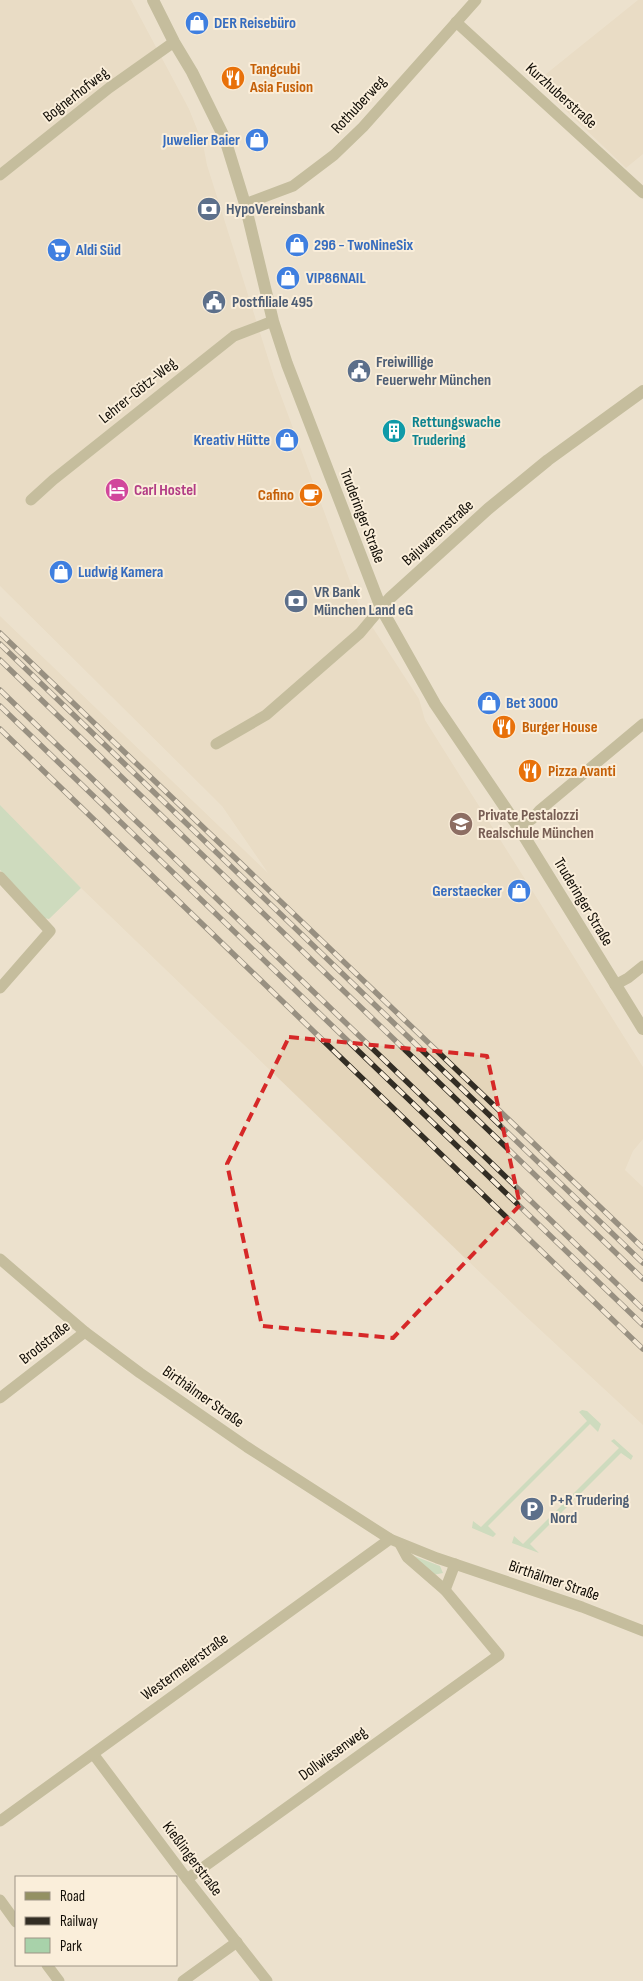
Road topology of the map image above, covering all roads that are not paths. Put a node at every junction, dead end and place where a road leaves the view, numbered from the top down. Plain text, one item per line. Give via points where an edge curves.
1 (153, 0) edge
2 (476, 0) edge
3 (456, 22) junction
4 (174, 42) junction
5 (0, 175) edge
6 (643, 193) edge
7 (245, 204) junction
8 (273, 321) junction
9 (643, 391) edge
10 (31, 500) dead end
11 (381, 608) junction
12 (643, 724) edge
13 (216, 744) dead end
14 (519, 828) junction
15 (0, 876) edge
16 (643, 966) edge
17 (615, 985) junction
18 (0, 988) edge
19 (643, 1029) edge
20 (0, 1258) edge
21 (85, 1332) junction
22 (0, 1398) edge
23 (395, 1542) junction
24 (454, 1564) junction
25 (445, 1590) junction
26 (643, 1631) edge
27 (499, 1655) joint
28 (94, 1755) junction
29 (0, 1822) edge
30 (187, 1879) junction
31 (0, 1900) edge
32 (15, 1921) edge
33 (237, 1942) junction
34 (48, 1966) edge
35 (59, 1981) edge
36 (183, 1981) edge
37 (267, 1981) edge

1 - 4 street, Truderinger Straße
2 - 3 street, Rothuberweg
3 - 6 street, Kurzhuberstraße
3 - 7 street, Rothuberweg via 363,127 334,154 293,186
4 - 5 street, Bognerhofweg via 109,88
4 - 7 street, Truderinger Straße via 216,118
7 - 8 street, Truderinger Straße
8 - 10 street, Lehrer-Götz-Weg via 234,336
8 - 11 street, Truderinger Straße
9 - 11 street, Bajuwarenstraße via 494,504
11 - 13 street, Bajuwarenstraße via 360,633 266,715
11 - 14 street, Truderinger Straße via 435,704
12 - 14 street
14 - 17 street, Truderinger Straße
15 - 18 street via 50,931
16 - 17 street
17 - 19 street, Truderinger Straße
20 - 21 street, Birthälmer Straße
21 - 22 street, Brodstraße
21 - 23 street, Birthälmer Straße via 247,1447
23 - 24 street, Birthälmer Straße
23 - 25 street, Birthälmer Straße via 406,1557
23 - 28 street, Westermeierstraße
24 - 25 street
24 - 26 street, Birthälmer Straße
25 - 27 street, Birthälmer Straße
27 - 30 street, Dollwiesenweg
28 - 29 street, Westermeierstraße
28 - 30 street, Kießlingerstraße
30 - 33 street, Kießlingerstraße
31 - 32 street
33 - 36 street
33 - 37 street, Kießlingerstraße
34 - 35 street

